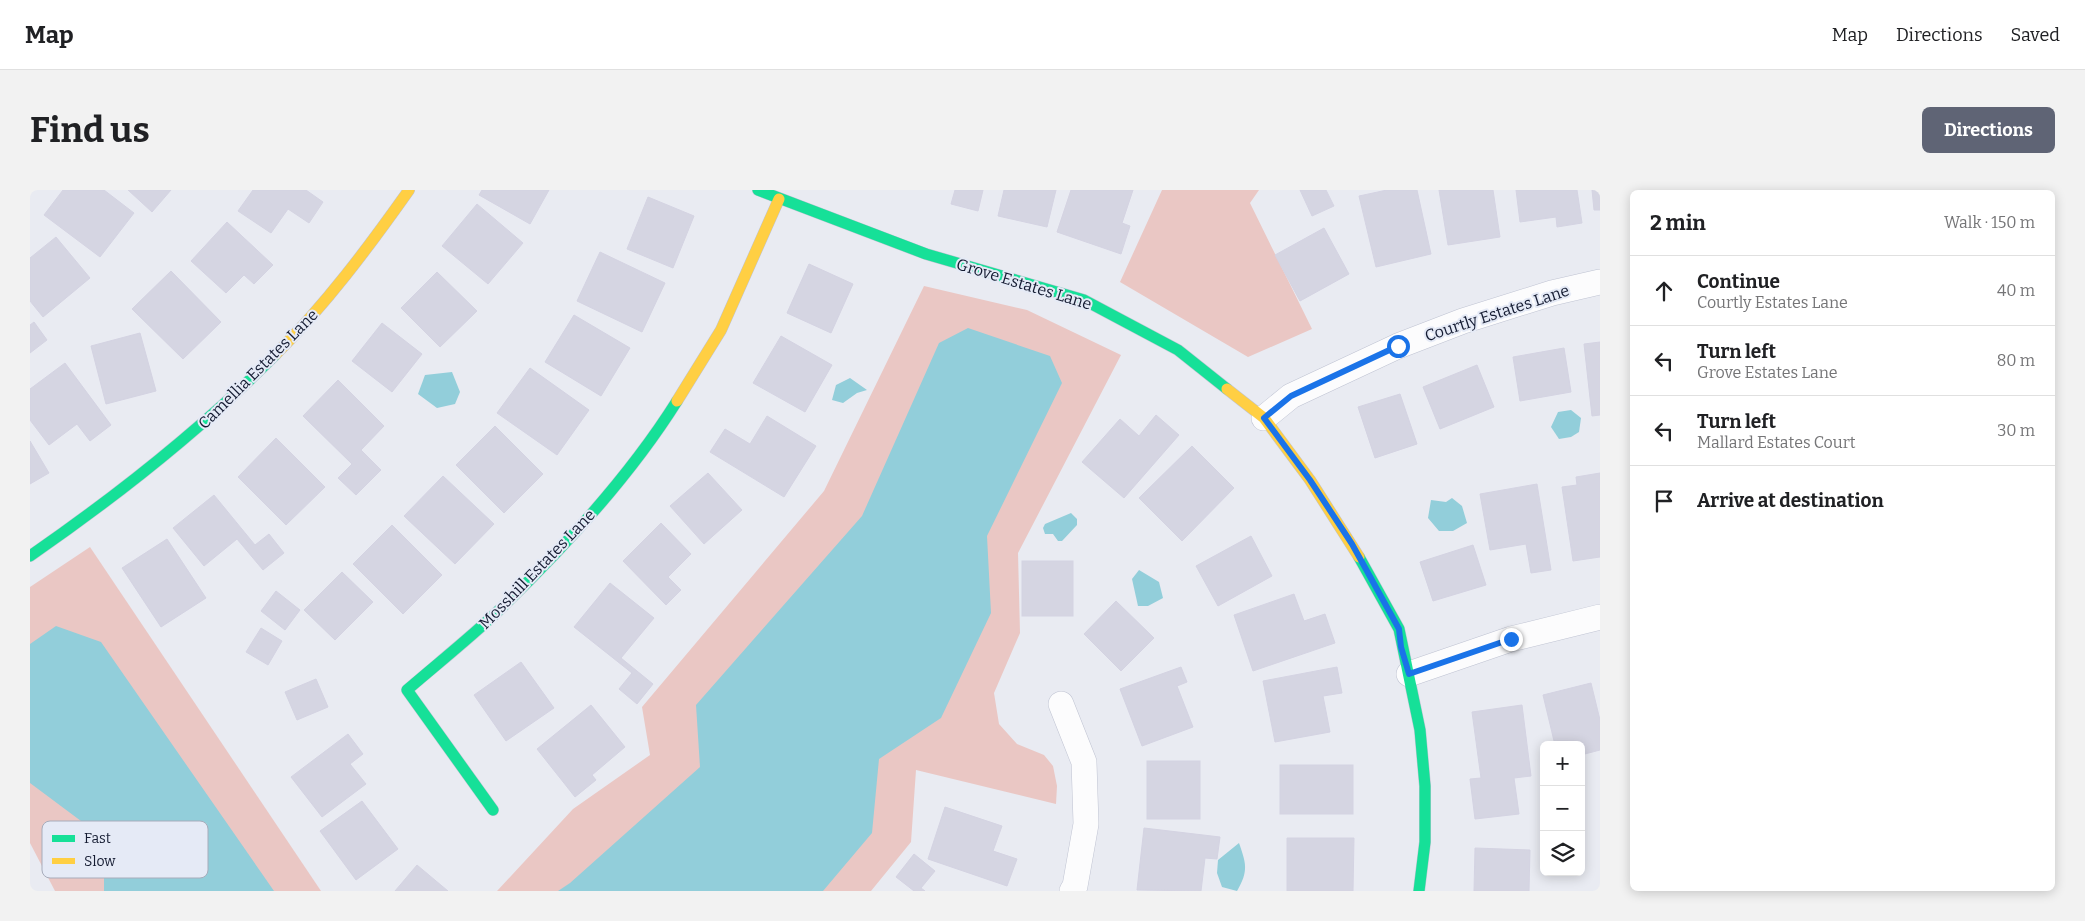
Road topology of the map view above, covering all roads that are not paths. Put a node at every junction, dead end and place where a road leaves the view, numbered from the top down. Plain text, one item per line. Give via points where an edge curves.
1 (409, 190) edge
2 (758, 190) edge
3 (779, 199) junction
4 (1600, 282) edge
5 (1264, 418) junction
6 (30, 556) edge
7 (1600, 616) edge
8 (1409, 674) junction
9 (1061, 704) dead end
10 (493, 810) dead end
11 (1072, 891) edge
12 (1419, 891) edge

1 - 6 street, Camellia Estates Lane via 376,239 304,326 225,407 152,469
2 - 3 street, Grove Estates Lane
3 - 5 street, Grove Estates Lane via 926,254 1084,300 1178,350
3 - 10 street, Mosshill Estates Lane via 721,330 664,421 584,524 493,616 407,690
4 - 5 street, Courtly Estates Lane via 1552,293 1398,346 1291,396
5 - 8 street, Grove Estates Lane via 1352,544 1399,629
7 - 8 street via 1511,639
8 - 12 street, Grove Estates Lane via 1420,730 1425,786 1425,842
9 - 11 street via 1084,762 1086,824

